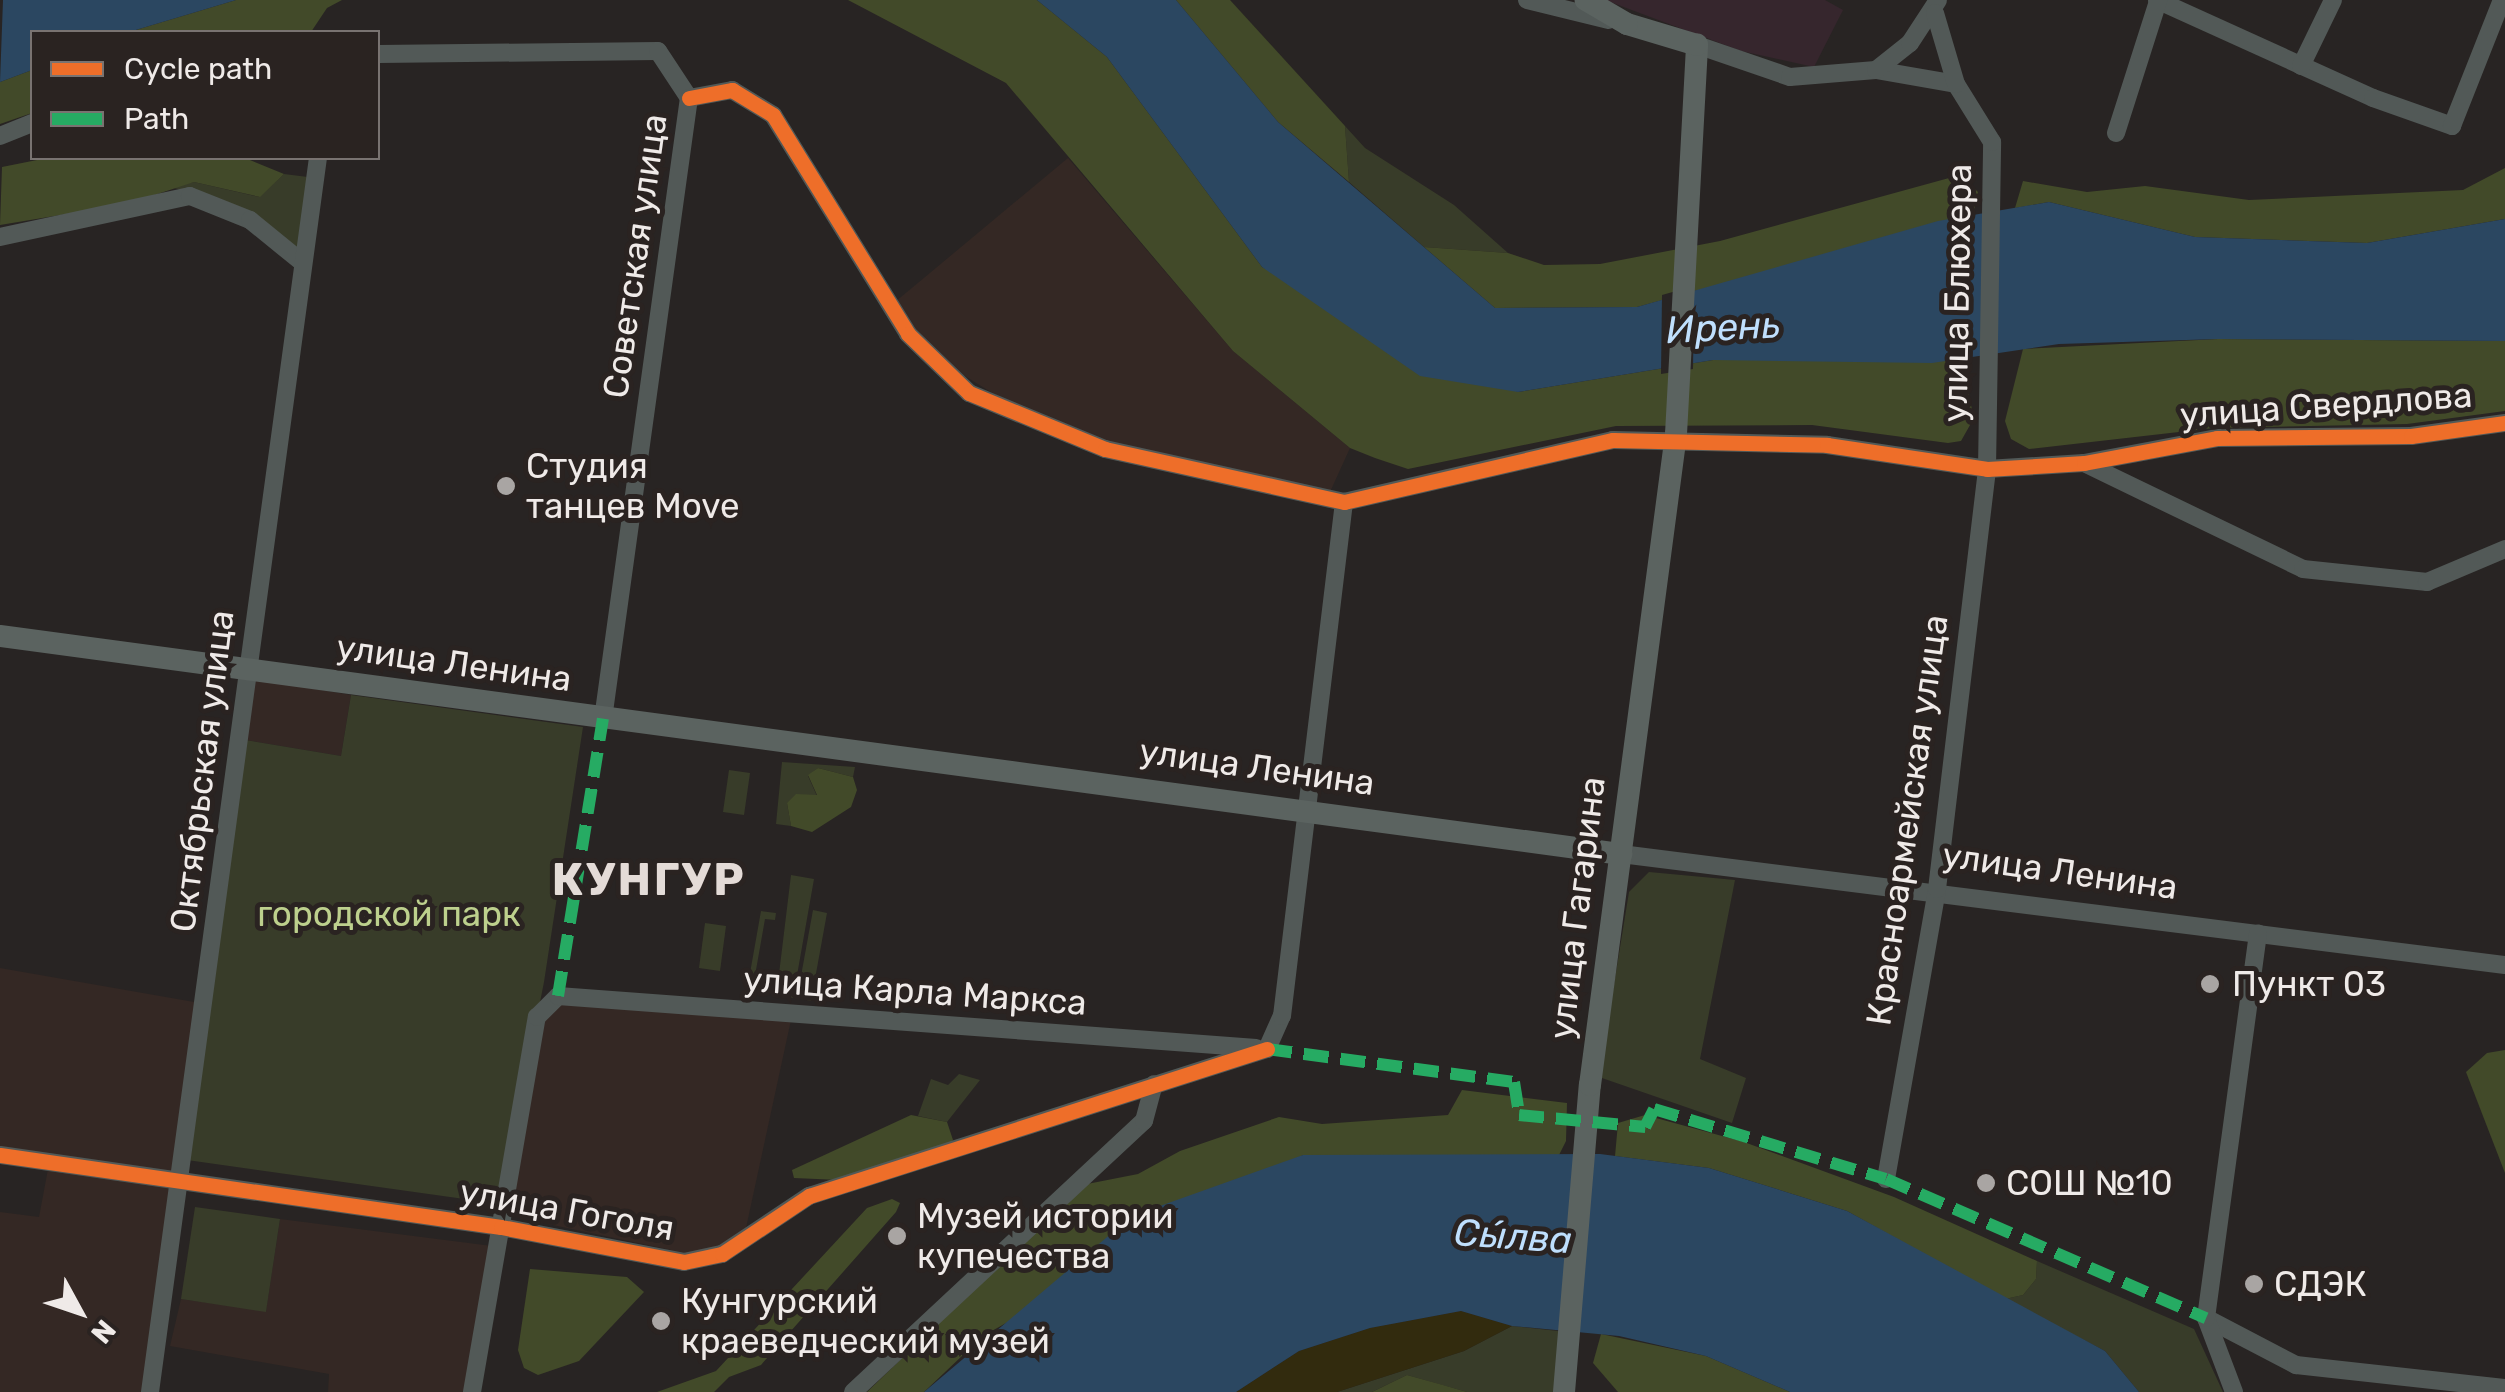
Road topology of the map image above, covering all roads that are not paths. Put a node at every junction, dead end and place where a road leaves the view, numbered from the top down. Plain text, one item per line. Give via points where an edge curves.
1 (1527, 0) edge
2 (1586, 0) edge
3 (2158, 0) edge
4 (2333, 0) edge
5 (2502, 0) edge
6 (1936, 6) edge
7 (1627, 24) junction
8 (1697, 45) junction
9 (380, 54) edge
10 (2301, 66) junction
11 (1876, 70) junction
12 (1956, 84) junction
13 (689, 98) junction
14 (30, 124) edge
15 (2116, 133) dead end
16 (0, 136) edge
17 (318, 160) edge
18 (0, 237) edge
19 (303, 263) junction
20 (2505, 423) edge
21 (1676, 436) junction
22 (2084, 463) junction
23 (1987, 469) junction
24 (1344, 502) junction
25 (2505, 550) edge
26 (0, 636) edge
27 (246, 670) junction
28 (603, 719) junction
29 (1310, 808) junction
30 (1621, 854) junction
31 (1937, 889) junction
32 (2258, 933) junction
33 (2505, 965) edge
34 (1267, 1049) junction
35 (1154, 1084) junction
36 (0, 1155) edge
37 (180, 1180) junction
38 (1886, 1180) dead end
39 (501, 1227) junction
40 (2206, 1318) junction
41 (1564, 1386) edge
42 (2505, 1388) edge
43 (150, 1392) edge
44 (472, 1392) edge
45 (854, 1392) edge
46 (2234, 1392) edge

1 - 7 street
2 - 7 main road
3 - 10 street
3 - 15 street
4 - 10 street
5 - 10 street via 2452,126
6 - 11 street, улица Блюхера
6 - 12 street, улица Блюхера
7 - 8 main road
8 - 11 street via 1790,77
8 - 21 main road, улица Гагарина
9 - 13 street via 658,51
11 - 12 street
12 - 23 street, улица Блюхера via 1992,142
13 - 24 street via 732,90 773,116 908,334 969,394 1105,449
13 - 28 street, Советская улица
14 - 16 street
17 - 19 street, Октябрьская улица
18 - 19 street via 190,196 250,220
19 - 27 street, Октябрьская улица
20 - 22 street, улица Свердлова via 2411,436 2217,438
21 - 23 street, улица Свердлова via 1827,446
21 - 24 street, улица Свердлова via 1613,440
21 - 30 main road, улица Гагарина
22 - 23 street, улица Свердлова
22 - 25 street, улица Свердлова via 2303,569 2428,582
23 - 31 street, Красноармейская улица
24 - 29 street
26 - 27 main road, улица Ленина
27 - 28 main road, улица Ленина
27 - 37 street, Октябрьская улица via 217,936
28 - 29 main road, улица Ленина
29 - 30 main road, улица Ленина
29 - 34 street via 1282,1016
30 - 31 street, улица Ленина
30 - 41 main road, улица Гагарина via 1589,1096
31 - 32 street, улица Ленина
31 - 38 street, Красноармейская улица
32 - 33 street, улица Ленина
32 - 40 street
34 - 35 street, улица Гоголя
34 - 39 street, улица Карла Маркса via 558,996 537,1017
35 - 39 street, улица Гоголя via 809,1196 722,1254 684,1262
35 - 45 street via 1144,1121
36 - 37 street, улица Гоголя
37 - 39 street, улица Гоголя
37 - 43 street, Октябрьская улица
39 - 44 street
40 - 42 street via 2296,1365
40 - 46 street

